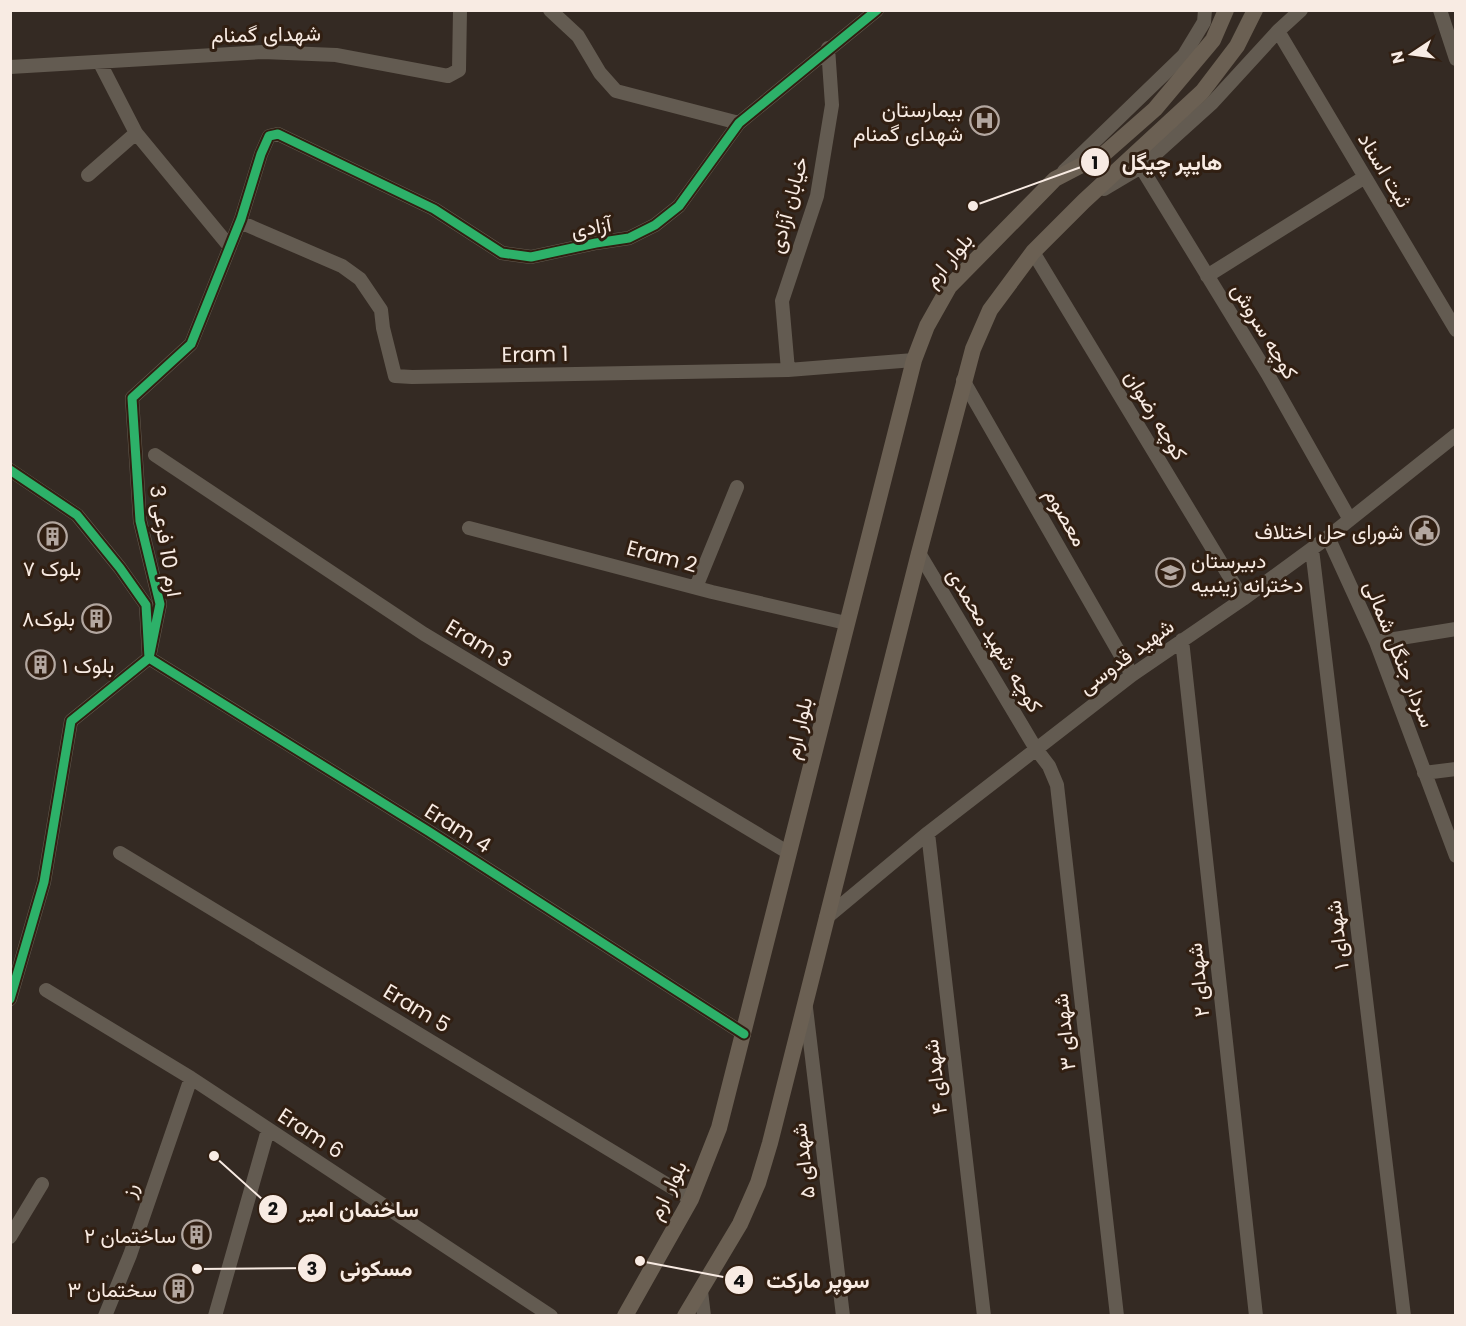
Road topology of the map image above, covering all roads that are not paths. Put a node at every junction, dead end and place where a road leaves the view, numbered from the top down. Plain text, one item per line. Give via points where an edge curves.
1 (460, 10) edge
2 (550, 10) edge
3 (877, 10) edge
4 (1205, 10) edge
5 (1226, 10) edge
6 (1255, 10) edge
7 (1301, 10) edge
8 (1440, 10) edge
9 (1278, 32) junction
10 (828, 48) junction
11 (1455, 59) edge
12 (100, 63) junction
13 (10, 67) edge
14 (739, 123) junction
15 (136, 133) junction
16 (261, 154) joint
17 (1141, 167) junction
18 (88, 175) dead end
19 (1365, 177) junction
20 (1055, 179) junction
21 (1084, 201) junction
22 (240, 222) junction
23 (230, 247) junction
24 (1033, 252) junction
25 (1207, 276) junction
26 (1455, 330) edge
27 (914, 360) junction
28 (788, 370) junction
29 (963, 380) junction
30 (1455, 435) edge
31 (155, 455) dead end
32 (10, 470) edge
33 (737, 487) dead end
34 (1349, 518) junction
35 (469, 528) dead end
36 (1328, 537) junction
37 (1312, 549) junction
38 (919, 554) junction
39 (696, 587) junction
40 (1243, 599) junction
41 (846, 623) junction
42 (1455, 629) edge
43 (1182, 640) junction
44 (1376, 642) junction
45 (149, 658) junction
46 (1132, 675) junction
47 (1036, 749) junction
48 (1455, 769) edge
49 (1424, 773) junction
50 (928, 833) junction
51 (120, 853) dead end
52 (789, 854) junction
53 (1455, 856) edge
54 (826, 918) junction
55 (46, 990) dead end
56 (10, 999) edge
57 (805, 1002) junction
58 (744, 1034) junction
59 (191, 1078) junction
60 (268, 1130) junction
61 (42, 1184) dead end
62 (691, 1199) junction
63 (10, 1237) edge
64 (701, 1291) junction
65 (105, 1316) edge
66 (215, 1316) edge
67 (551, 1316) edge
68 (625, 1316) edge
69 (685, 1316) edge
70 (704, 1316) edge
71 (843, 1316) edge
72 (984, 1316) edge
73 (1118, 1316) edge
74 (1256, 1316) edge
75 (1404, 1316) edge

1 - 12 street, شهدای گمنام via 459,70 448,76 336,55 263,52
2 - 14 street via 578,36 616,91
3 - 10 street, آزادی
4 - 20 street via 1204,22 1184,55
5 - 20 main road, بلوار ارم via 1213,40 1155,109 1105,153
6 - 21 main road via 1237,46 1202,92
7 - 9 street
8 - 11 street
9 - 17 street via 1212,103
9 - 19 street, ثبت اسناد
10 - 14 street, آزادی
10 - 28 street, خیابان آزادی via 832,105 817,196 782,301
12 - 13 street, شهدای گمنام
12 - 15 street
14 - 16 street, آزادی via 679,206 655,225 629,238 531,257 502,253 434,209 278,134 269,136
15 - 18 street
15 - 23 street
16 - 22 street, ارم 10 فرعی 3
17 - 21 street
17 - 25 street, کوچه سروش
19 - 25 street
19 - 26 street, ثبت اسناد
20 - 27 main road, بلوار ارم via 949,287
21 - 24 main road
22 - 23 street, ارم 10 فرعی 3
22 - 28 street, Eram 1 via 334,262 360,279 381,310 395,376
23 - 45 street, ارم 10 فرعی 3 via 191,344 132,398 141,521 160,604
24 - 29 main road via 990,310
24 - 40 street, کوچه رضوان
25 - 34 street, کوچه سروش
27 - 28 street, Eram 1
27 - 41 main road, بلوار ارم
29 - 38 main road
29 - 46 street, معصوم
30 - 34 street, شهید قدوسی
31 - 52 street, Eram 3 via 424,634
32 - 45 street via 77,515 120,568 146,605
33 - 39 street
34 - 36 street, شهید قدوسی
35 - 39 street, Eram 2
36 - 37 street, شهید قدوسی
36 - 44 street, سردار جنگل شمالی
37 - 40 street, شهید قدوسی
37 - 75 street, شهدای ۱
38 - 47 street, کوچه شهید محمدی
38 - 54 main road
39 - 41 street, Eram 2
40 - 43 street, شهید قدوسی
41 - 52 main road, بلوار ارم
42 - 44 street
43 - 46 street, شهید قدوسی
43 - 74 street, شهدای ۲
44 - 49 street, سردار جنگل شمالی
45 - 56 street via 71,721 44,882
45 - 58 street, Eram 4
46 - 47 street, شهید قدوسی
47 - 50 street, شهید قدوسی
47 - 73 street, شهدای ۳ via 1057,785
48 - 49 street
49 - 53 street, سردار جنگل شمالی
50 - 54 street, شهید قدوسی
50 - 72 street, شهدای ۴
51 - 62 street, Eram 5
52 - 58 main road, بلوار ارم
54 - 57 main road
55 - 59 street, Eram 6
57 - 64 main road via 758,1183 740,1224
57 - 71 street, شهدای ۵
58 - 62 main road, بلوار ارم via 719,1128
59 - 60 street, Eram 6
59 - 65 street, رز
60 - 66 street
60 - 67 street, Eram 6
61 - 63 street
62 - 68 main road, بلوار ارم
64 - 69 main road
64 - 70 street

